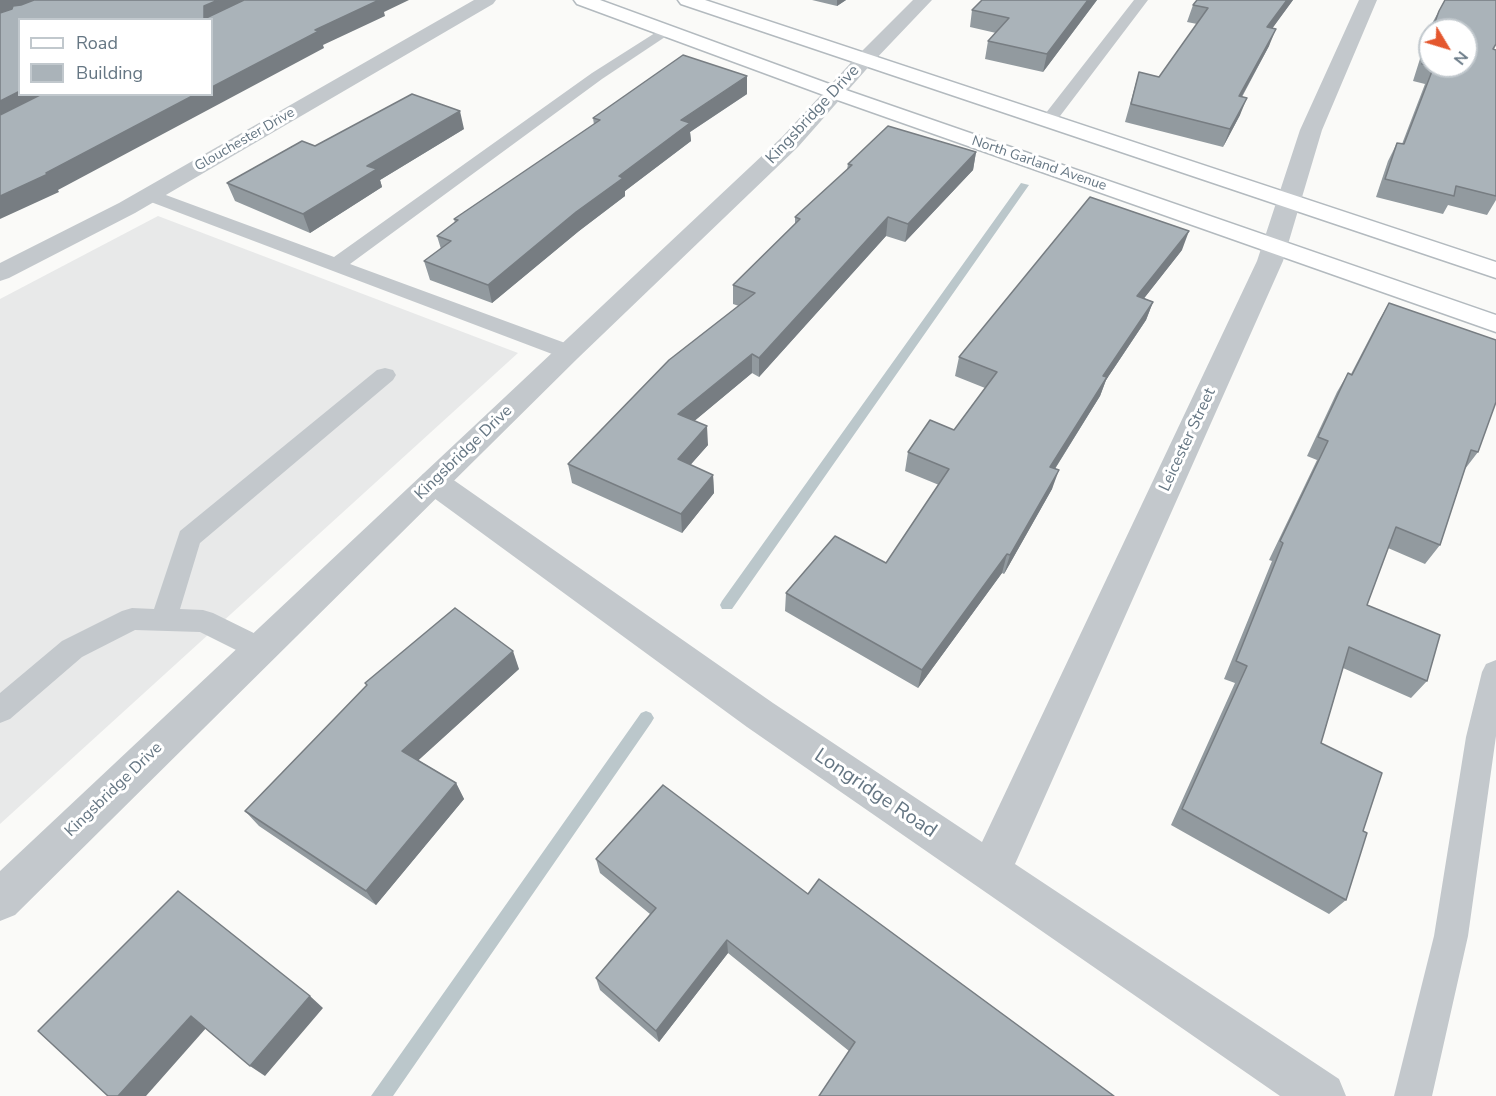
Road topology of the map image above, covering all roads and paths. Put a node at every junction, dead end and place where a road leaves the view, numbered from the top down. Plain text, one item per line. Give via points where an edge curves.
1 (487, 0) edge
2 (583, 0) edge
3 (923, 0) edge
4 (1141, 0) edge
5 (1368, 0) edge
6 (696, 1) edge
7 (666, 30) junction
8 (865, 59) junction
9 (836, 93) junction
10 (1048, 121) junction
11 (150, 195) junction
12 (1291, 201) junction
13 (1275, 247) junction
14 (336, 265) junction
15 (1496, 270) edge
16 (0, 273) edge
17 (1496, 324) edge
18 (568, 352) junction
19 (385, 375) dead end
20 (434, 482) junction
21 (164, 619) junction
22 (260, 650) junction
23 (1496, 672) edge
24 (0, 710) edge
25 (990, 872) junction
26 (0, 900) edge
27 (1322, 1096) edge
28 (1413, 1096) edge

1 - 11 street, Glouchester Drive
2 - 7 main road, North Garland Avenue
3 - 8 street, Kingsbridge Drive
4 - 10 lane
5 - 12 street, Leicester Street via 1311,130
6 - 8 main road
7 - 9 main road, North Garland Avenue
7 - 14 lane
8 - 9 street, Kingsbridge Drive
8 - 10 main road
9 - 13 main road, North Garland Avenue
9 - 18 street, Kingsbridge Drive via 790,142
10 - 12 main road
11 - 14 lane
11 - 16 street, Glouchester Drive
12 - 13 street, Leicester Street
12 - 15 main road
13 - 17 main road, North Garland Avenue
13 - 25 street, Leicester Street
14 - 18 lane
18 - 20 street, Kingsbridge Drive
19 - 21 lane via 189,538
20 - 22 street, Kingsbridge Drive
20 - 25 street, Longridge Road via 760,715
21 - 22 lane via 203,621
21 - 24 lane via 132,619 72,649
22 - 26 street, Kingsbridge Drive
23 - 28 lane via 1481,737 1451,936
25 - 27 street, Longridge Road

